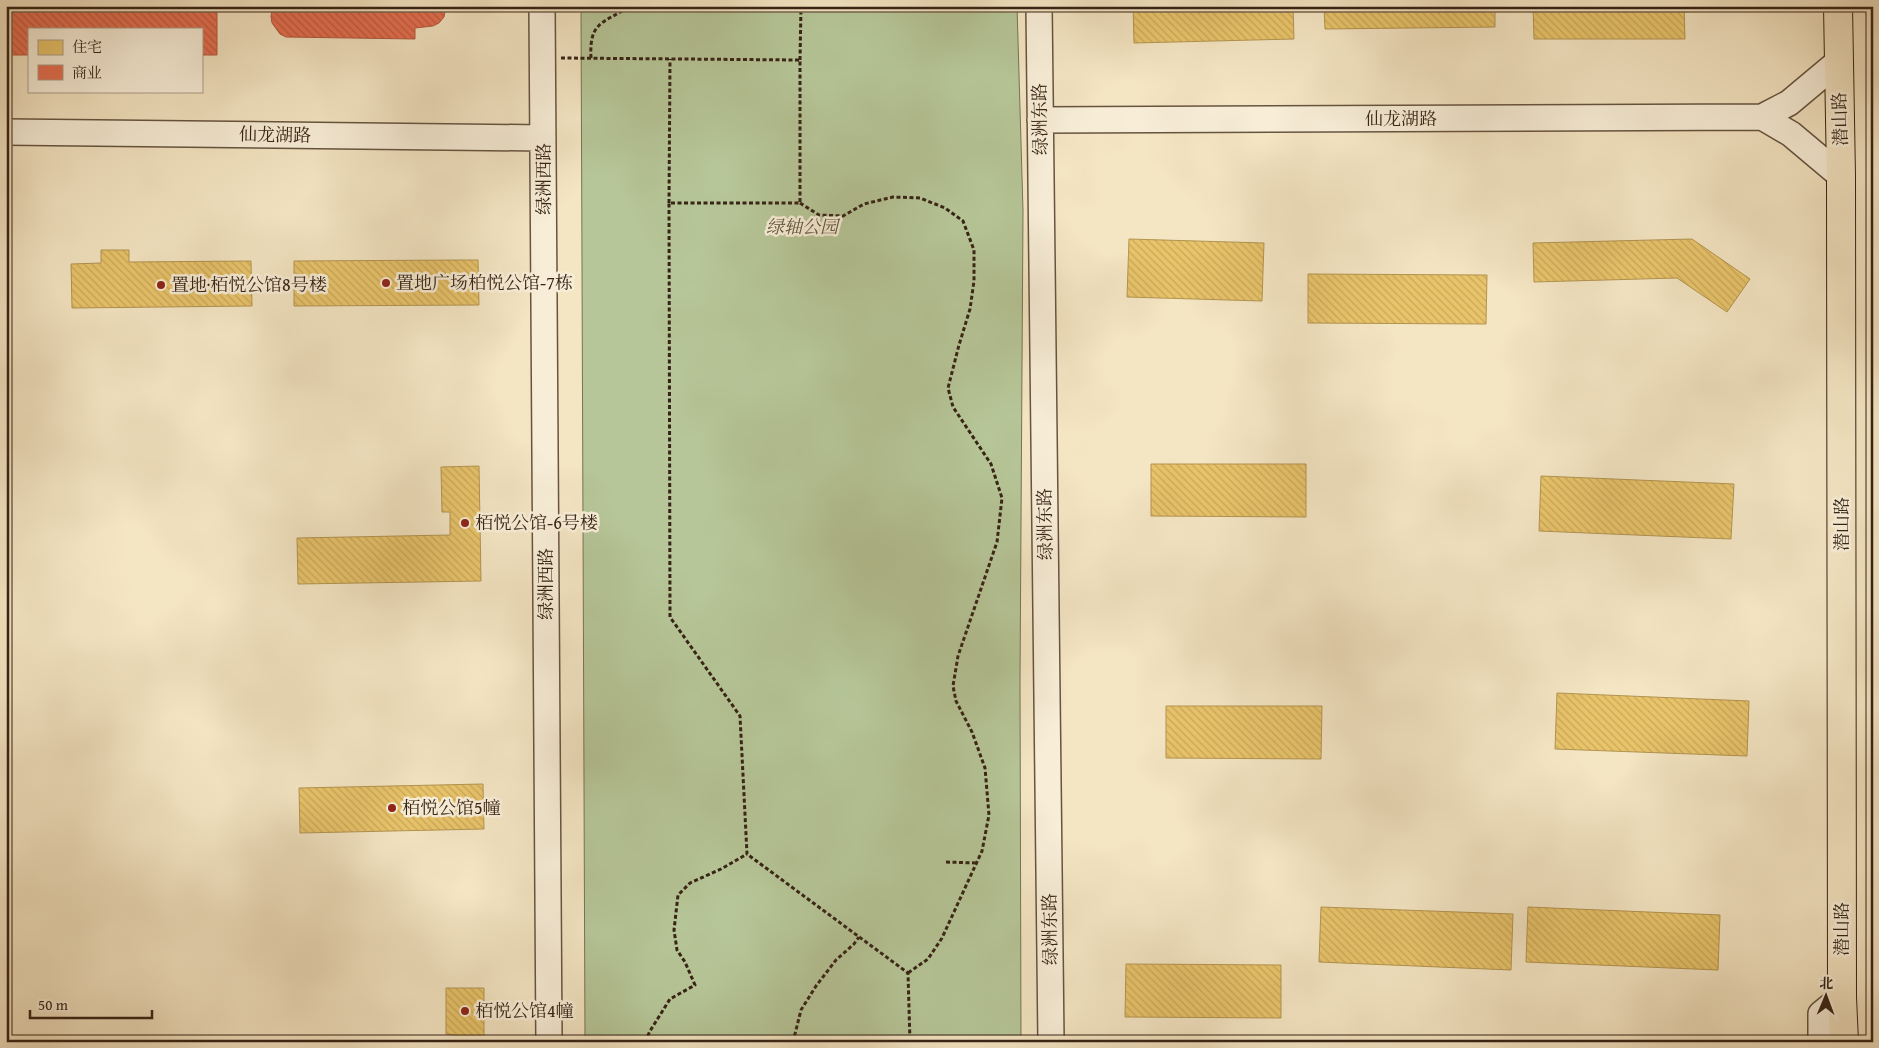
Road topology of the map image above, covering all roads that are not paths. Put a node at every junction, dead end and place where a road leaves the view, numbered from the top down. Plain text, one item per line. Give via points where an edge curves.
1 (542, 6) edge
2 (1038, 6) edge
3 (1838, 6) edge
4 (1838, 62) junction
5 (1762, 117) junction
6 (1040, 120) junction
7 (6, 132) edge
8 (543, 138) junction
9 (1842, 176) junction
10 (1842, 997) junction
11 (549, 1042) edge
12 (1051, 1042) edge
13 (1821, 1042) edge
14 (1844, 1042) edge

1 - 8 street, 绿洲西路
2 - 6 street, 绿洲东路
3 - 4 main road, 潜山路
4 - 5 street via 1790,103
4 - 9 main road, 潜山路
5 - 6 street, 仙龙湖路
5 - 9 street via 1790,134
6 - 12 street, 绿洲东路
7 - 8 street, 仙龙湖路
8 - 11 street, 绿洲西路
9 - 10 main road, 潜山路
10 - 13 street via 1821,1014
10 - 14 main road, 潜山路

